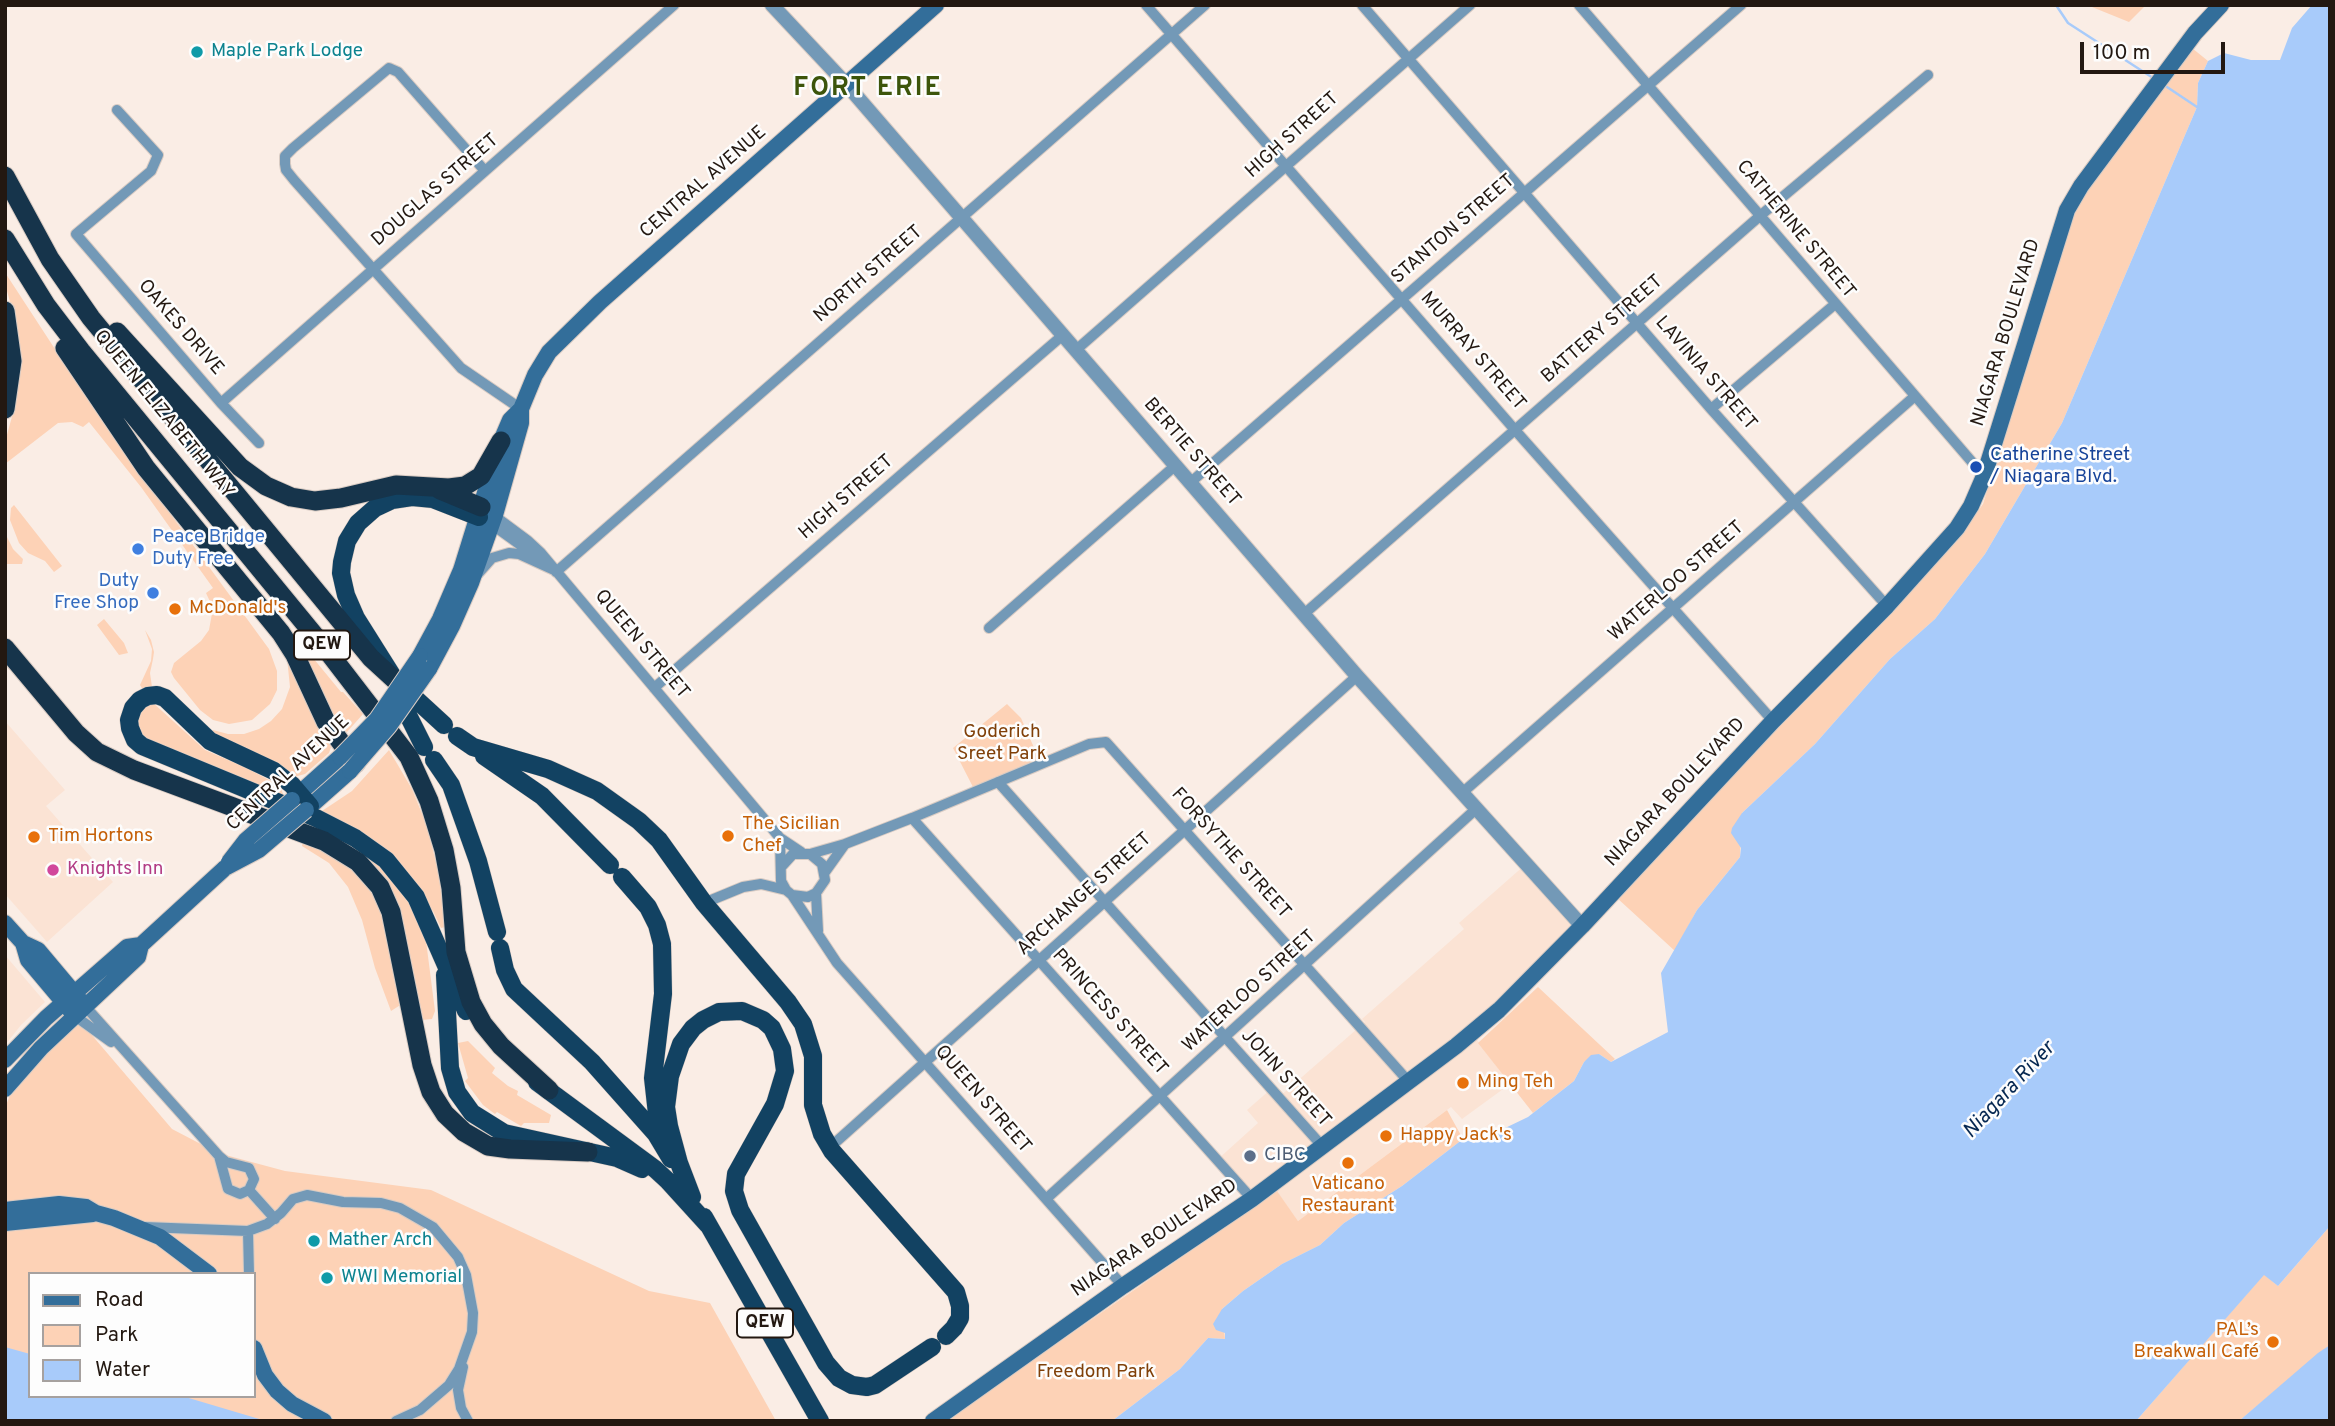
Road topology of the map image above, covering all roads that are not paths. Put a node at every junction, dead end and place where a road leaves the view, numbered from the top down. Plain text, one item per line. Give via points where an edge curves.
1 (674, 5) edge
2 (772, 5) edge
3 (936, 5) edge
4 (1146, 5) edge
5 (1205, 5) edge
6 (1362, 5) edge
7 (1470, 5) edge
8 (1579, 5) edge
9 (1741, 5) edge
10 (2221, 5) edge
11 (1172, 34) junction
12 (1407, 58) junction
13 (1928, 75) dead end
14 (847, 85) junction
15 (1648, 85) junction
16 (117, 110) dead end
17 (1287, 165) junction
18 (485, 171) junction
19 (5, 176) edge
20 (1525, 192) junction
21 (1761, 215) junction
22 (960, 218) junction
23 (5, 241) edge
24 (50, 259) junction
25 (373, 269) junction
26 (1403, 299) junction
27 (1834, 305) junction
28 (5, 312) edge
29 (1637, 323) junction
30 (1063, 335) junction
31 (1076, 350) junction
32 (1915, 396) junction
33 (221, 403) junction
34 (5, 409) edge
35 (521, 409) junction
36 (1711, 409) junction
37 (1515, 430) junction
38 (501, 442) junction
39 (259, 443) dead end
40 (1176, 465) junction
41 (1984, 477) junction
42 (1191, 482) junction
43 (424, 485) junction
44 (1795, 502) junction
45 (486, 516) junction
46 (556, 572) junction
47 (471, 583) junction
48 (1887, 606) junction
49 (1672, 608) junction
50 (1304, 614) junction
51 (989, 628) dead end
52 (5, 648) edge
53 (424, 662) junction
54 (1357, 676) junction
55 (654, 688) junction
56 (401, 691) junction
57 (1773, 721) junction
58 (456, 735) junction
59 (346, 757) junction
60 (998, 782) junction
61 (1462, 793) junction
62 (302, 802) junction
63 (1476, 809) junction
64 (912, 818) junction
65 (1185, 830) junction
66 (780, 838) junction
67 (845, 844) junction
68 (805, 853) junction
69 (781, 868) junction
70 (825, 872) junction
71 (761, 884) junction
72 (789, 893) junction
73 (816, 893) junction
74 (1104, 902) junction
75 (704, 904) junction
76 (5, 923) edge
77 (1582, 926) junction
78 (818, 933) junction
79 (437, 942) junction
80 (141, 945) junction
81 (1039, 960) junction
82 (1306, 965) junction
83 (69, 998) junction
84 (80, 1011) junction
85 (1225, 1038) junction
86 (5, 1060) edge
87 (925, 1062) junction
88 (1409, 1082) junction
89 (5, 1089) edge
90 (549, 1090) junction
91 (1160, 1096) junction
92 (837, 1141) dead end
93 (1323, 1147) junction
94 (588, 1152) junction
95 (219, 1156) junction
96 (673, 1162) junction
97 (249, 1190) junction
98 (688, 1197) junction
99 (1046, 1199) junction
100 (1252, 1199) junction
101 (5, 1210) edge
102 (96, 1213) junction
103 (275, 1219) junction
104 (5, 1223) edge
105 (138, 1226) junction
106 (248, 1231) junction
107 (207, 1272) edge
108 (249, 1272) edge
109 (1123, 1286) junction
110 (467, 1351) junction
111 (256, 1353) edge
112 (324, 1421) edge
113 (396, 1421) edge
114 (468, 1421) edge
115 (820, 1421) edge
116 (933, 1421) edge

1 - 18 street, DOUGLAS STREET
2 - 14 street, BERTIE STREET
3 - 14 main road, CENTRAL AVENUE
4 - 11 street, MURRAY STREET
5 - 11 street, NORTH STREET
6 - 12 street, LAVINIA STREET
7 - 12 street, HIGH STREET
8 - 15 street, CATHERINE STREET
9 - 15 street, STANTON STREET
10 - 41 main road, NIAGARA BOULEVARD via 2195,33 2067,210
11 - 17 street, MURRAY STREET
11 - 22 street, NORTH STREET
12 - 17 street, HIGH STREET
12 - 20 street, LAVINIA STREET
13 - 21 street, BATTERY STREET
14 - 22 street, BERTIE STREET
14 - 35 main road, CENTRAL AVENUE via 578,323 549,352
15 - 20 street, STANTON STREET
15 - 21 street, CATHERINE STREET
16 - 33 street, OAKES DRIVE via 158,155 151,171 76,234
17 - 26 street, MURRAY STREET
17 - 31 street, HIGH STREET
18 - 25 street, DOUGLAS STREET
18 - 25 street via 398,72 388,68 293,148 285,156 286,170
19 - 24 highway, QUEEN ELIZABETH WAY / QEW
20 - 26 street, STANTON STREET
20 - 29 street, LAVINIA STREET
21 - 27 street, CATHERINE STREET
21 - 29 street, BATTERY STREET
22 - 30 street, BERTIE STREET
22 - 46 street, NORTH STREET
23 - 59 highway via 44,316 104,409 146,468 281,633
23 - 90 highway, QUEEN ELIZABETH WAY / QEW via 80,351 409,757 444,850 456,952 471,1002 501,1046
24 - 43 highway via 232,459 266,486 314,501 396,485
24 - 56 highway, QUEEN ELIZABETH WAY / QEW via 122,358
25 - 33 street, DOUGLAS STREET
25 - 35 street via 461,368
26 - 37 street, MURRAY STREET
26 - 42 street, STANTON STREET
27 - 32 street, CATHERINE STREET
27 - 36 street
28 - 34 highway via 12,361
29 - 36 street, LAVINIA STREET
29 - 37 street, BATTERY STREET
30 - 31 street, BERTIE STREET
30 - 55 street, HIGH STREET
31 - 40 street, BERTIE STREET
32 - 41 street, CATHERINE STREET
32 - 44 street, WATERLOO STREET
33 - 39 street, OAKES DRIVE
35 - 38 main road, CENTRAL AVENUE via 510,420
35 - 45 main road, CENTRAL AVENUE via 521,424
36 - 44 street, LAVINIA STREET
37 - 49 street, MURRAY STREET
37 - 50 street, BATTERY STREET
38 - 43 highway via 471,484 449,488
38 - 45 main road, CENTRAL AVENUE
40 - 42 street, BERTIE STREET
40 - 51 street
41 - 48 main road, NIAGARA BOULEVARD via 1957,528
42 - 50 street, BERTIE STREET
43 - 45 highway via 453,495
44 - 48 street, LAVINIA STREET
44 - 49 street, WATERLOO STREET
45 - 46 street, QUEEN STREET
45 - 47 main road, CENTRAL AVENUE
45 - 53 main road, CENTRAL AVENUE
45 - 56 highway via 412,496 375,508 352,532 342,562 346,595
46 - 47 street via 509,553 492,558
46 - 55 street, QUEEN STREET
47 - 53 main road, CENTRAL AVENUE via 452,626
48 - 57 main road, NIAGARA BOULEVARD
49 - 57 street, MURRAY STREET
49 - 61 street, WATERLOO STREET
50 - 54 street, BERTIE STREET
52 - 94 highway via 97,752 324,841 358,862 380,887 391,912 422,1065 445,1114 488,1146
53 - 59 main road, CENTRAL AVENUE, bridge via 389,726
54 - 61 street, BERTIE STREET
54 - 65 street, ARCHANGE STREET
55 - 66 street, QUEEN STREET
56 - 58 highway, QEW
56 - 96 highway, QEW via 429,754 449,779 514,989 611,1082 656,1134
57 - 77 main road, NIAGARA BOULEVARD
58 - 75 highway, QEW via 502,756 548,769 612,800 659,840
58 - 96 highway, QEW via 531,787 648,907 662,944 664,986 654,1094 661,1133
59 - 62 main road, CENTRAL AVENUE
60 - 64 street
60 - 65 street, FORSYTHE STREET via 1089,744 1106,742
60 - 74 street, JOHN STREET
61 - 63 street, BERTIE STREET
62 - 79 highway via 286,780 210,741 165,698 148,696 133,708 131,732 145,748 316,818 377,853 412,890
62 - 80 main road, CENTRAL AVENUE, bridge via 246,841 225,868
63 - 77 street, BERTIE STREET
63 - 82 street, WATERLOO STREET
64 - 67 street
64 - 81 street, PRINCESS STREET
65 - 74 street, ARCHANGE STREET
65 - 82 street, FORSYTHE STREET
66 - 68 street, QUEEN STREET
66 - 69 street
67 - 68 street
67 - 70 street
68 - 69 street via 786,859
68 - 70 street via 817,858
69 - 71 street
69 - 72 street via 781,881
70 - 73 street
71 - 72 street
71 - 75 street
72 - 73 street via 800,897
72 - 78 street, QUEEN STREET
73 - 78 street, QUEEN STREET
74 - 81 street, ARCHANGE STREET
74 - 85 street, JOHN STREET
75 - 98 highway via 803,1024 813,1056 815,1116 827,1144 957,1292 960,1318 939,1341 876,1384 859,1387 845,1382 826,1363 736,1201 739,1167 779,1094 785,1071 772,1028 743,1011 719,1012 693,1028 681,1044 670,1076 666,1107
76 - 83 main road via 23,943 28,960
77 - 88 main road, NIAGARA BOULEVARD via 1499,1010
78 - 87 street, QUEEN STREET via 837,963
79 - 90 highway via 481,1035 512,1067
79 - 94 highway via 447,988 450,1068 464,1103 482,1121 504,1133
80 - 83 main road, CENTRAL AVENUE via 127,947
80 - 84 main road, CENTRAL AVENUE via 138,957
81 - 87 street, ARCHANGE STREET
81 - 91 street, PRINCESS STREET
82 - 85 street, WATERLOO STREET
82 - 88 street, FORSYTHE STREET
83 - 84 main road
83 - 86 main road, CENTRAL AVENUE
84 - 89 main road, CENTRAL AVENUE via 27,1061
84 - 95 street
85 - 91 street, WATERLOO STREET
85 - 93 street, JOHN STREET
87 - 92 street, ARCHANGE STREET
87 - 99 street, QUEEN STREET
88 - 93 main road, NIAGARA BOULEVARD
90 - 98 highway, QUEEN ELIZABETH WAY / QEW
91 - 99 street, WATERLOO STREET
91 - 100 street, PRINCESS STREET
93 - 100 main road, NIAGARA BOULEVARD
94 - 98 highway via 631,1164
95 - 97 street via 228,1189 240,1194
95 - 97 street via 249,1168 254,1179
96 - 98 highway, QUEEN ELIZABETH WAY / QEW
97 - 103 street
98 - 115 highway, QUEEN ELIZABETH WAY / QEW
99 - 109 street, QUEEN STREET
100 - 109 main road, NIAGARA BOULEVARD
101 - 102 main road via 73,1204
102 - 104 main road
102 - 105 main road
103 - 106 street
103 - 110 street via 293,1199 307,1195 381,1203 417,1216 447,1241 466,1275 473,1313
105 - 106 street
105 - 107 main road
106 - 108 street
109 - 116 main road, NIAGARA BOULEVARD
110 - 113 street via 435,1399
110 - 114 street via 458,1390
111 - 112 main road via 277,1391

